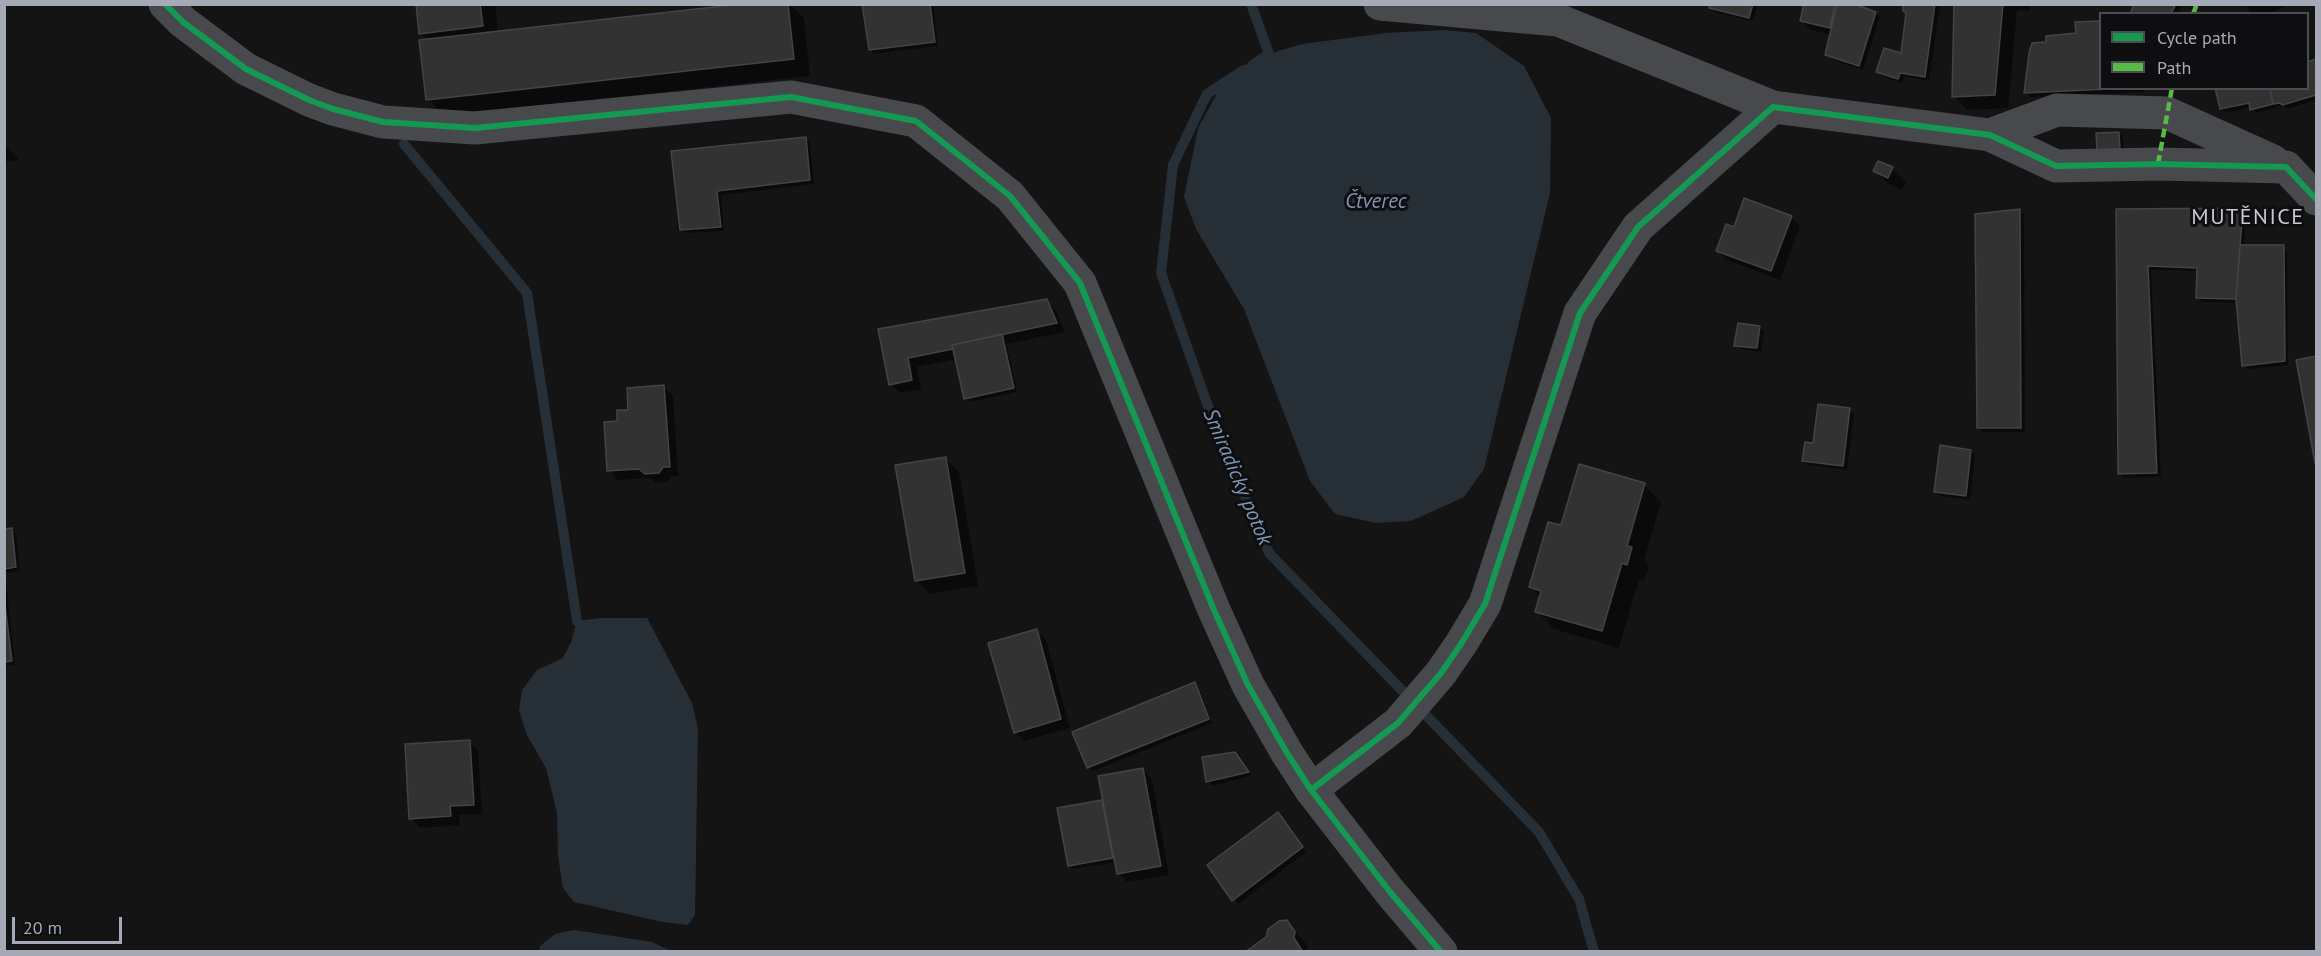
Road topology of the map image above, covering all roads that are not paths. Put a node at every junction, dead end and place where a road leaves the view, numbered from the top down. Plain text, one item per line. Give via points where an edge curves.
1 (165, 4) edge
2 (1380, 4) edge
3 (1773, 106) junction
4 (1990, 135) junction
5 (2286, 167) junction
6 (2316, 199) edge
7 (1311, 790) junction
8 (1441, 951) edge

1 - 7 street via 246,69 309,100 383,122 475,128 791,97 916,121 1010,196 1080,283 1248,685
2 - 3 street via 1558,20
3 - 4 street
3 - 7 street via 1638,227 1580,313 1485,604 1430,687 1398,723
4 - 5 street via 2056,166
4 - 5 street via 2057,110 2167,113
5 - 6 street
7 - 8 street

